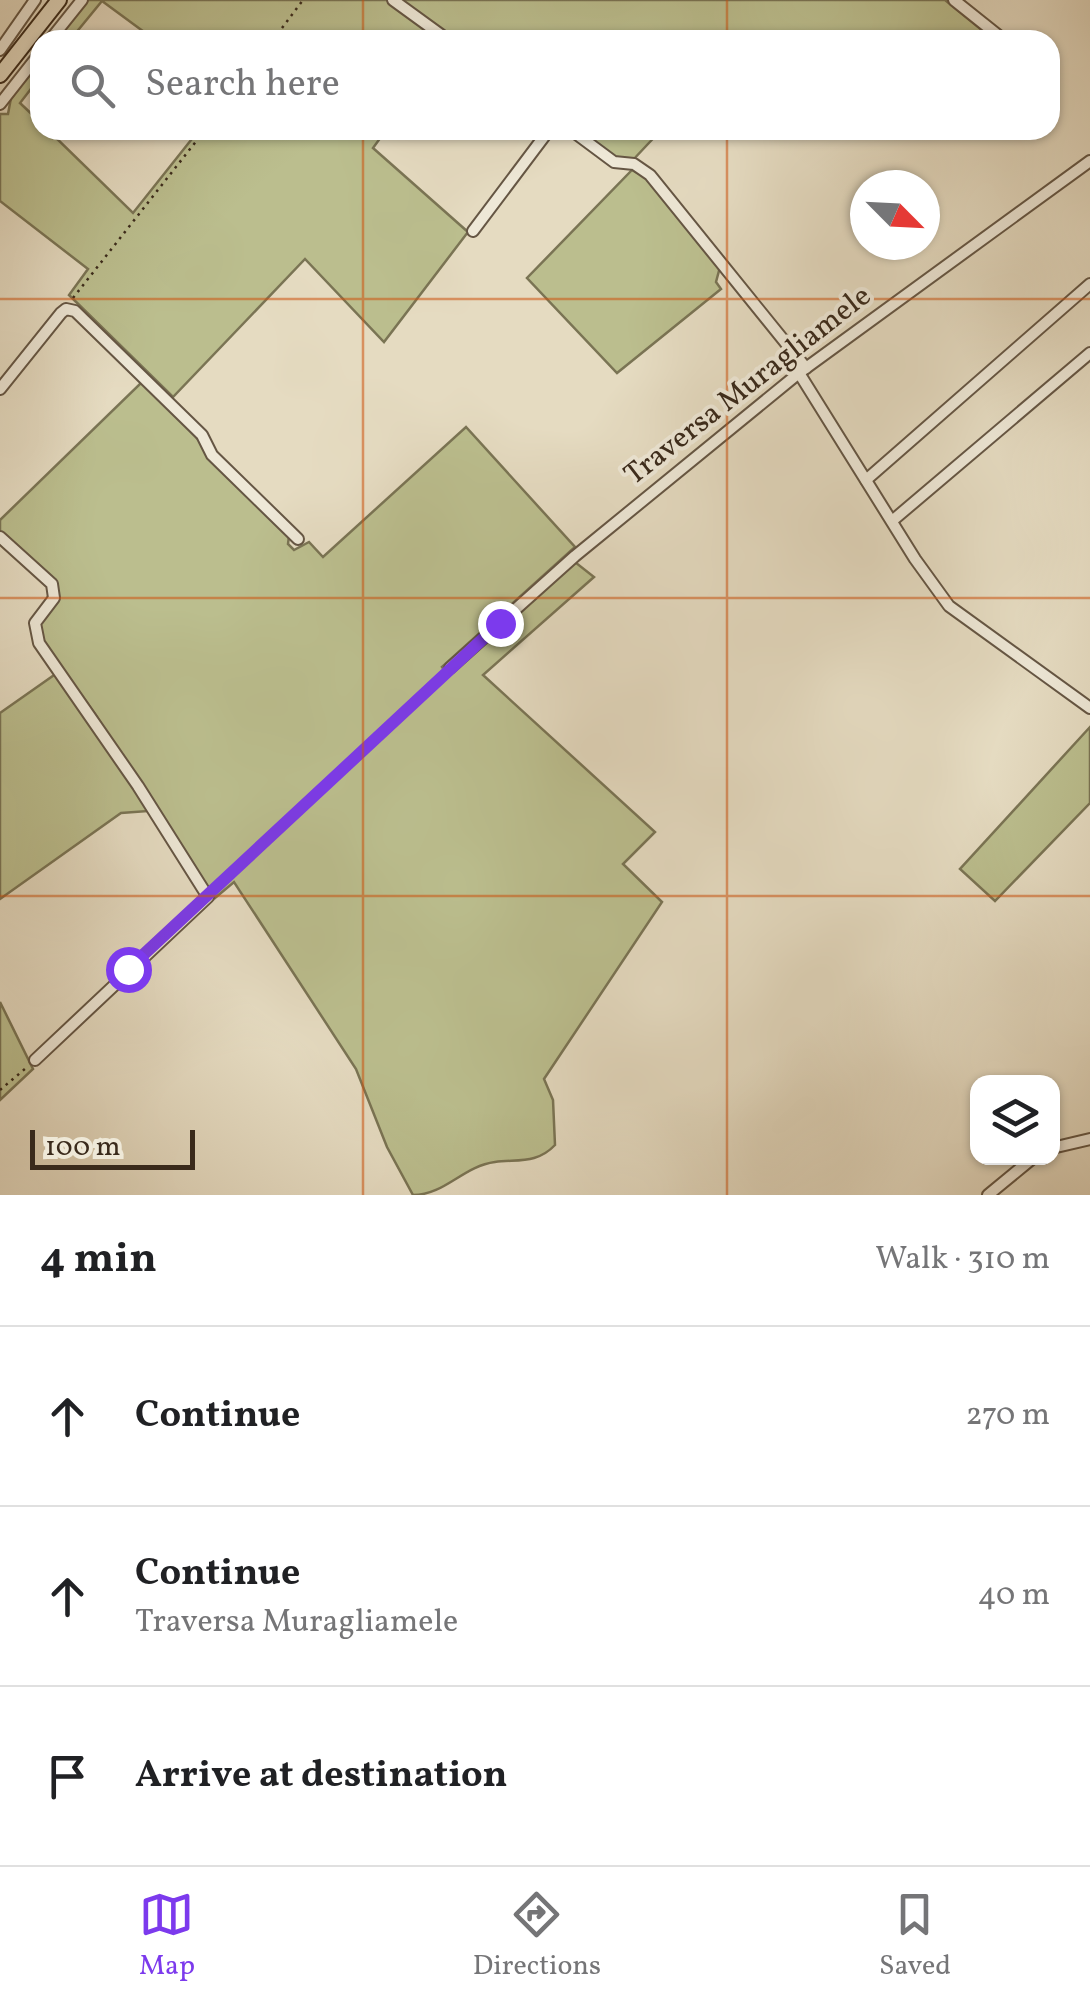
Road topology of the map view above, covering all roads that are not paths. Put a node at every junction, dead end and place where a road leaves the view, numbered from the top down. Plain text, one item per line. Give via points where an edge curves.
1 (35, 0) edge
2 (59, 0) edge
3 (82, 0) edge
4 (393, 0) edge
5 (954, 0) edge
6 (35, 30) edge
7 (58, 30) edge
8 (434, 30) edge
9 (992, 30) edge
10 (30, 37) edge
11 (0, 50) edge
12 (30, 66) edge
13 (0, 75) edge
14 (0, 104) edge
15 (541, 140) edge
16 (584, 140) edge
17 (1090, 161) edge
18 (473, 230) dead end
19 (1090, 284) edge
20 (1090, 353) edge
21 (802, 370) junction
22 (0, 389) edge
23 (866, 480) junction
24 (892, 521) junction
25 (0, 538) edge
26 (298, 538) dead end
27 (450, 668) road end
28 (1090, 708) edge
29 (35, 1060) road end
30 (1090, 1138) edge
31 (1060, 1146) edge
32 (1024, 1165) edge
33 (988, 1195) edge

1 - 11 street
2 - 6 main road
3 - 7 street
4 - 8 street
5 - 9 street
10 - 13 main road
12 - 14 street
15 - 18 street
16 - 21 street via 614,162 650,175
17 - 21 street, Traversa Muragliamele
19 - 23 street
20 - 24 street
21 - 23 street
21 - 27 street, Traversa Muragliamele
22 - 26 street via 66,308 76,311
23 - 24 street
24 - 28 street via 949,606
25 - 29 street via 52,584 54,598 36,624 38,643 208,897
30 - 31 street
32 - 33 street

